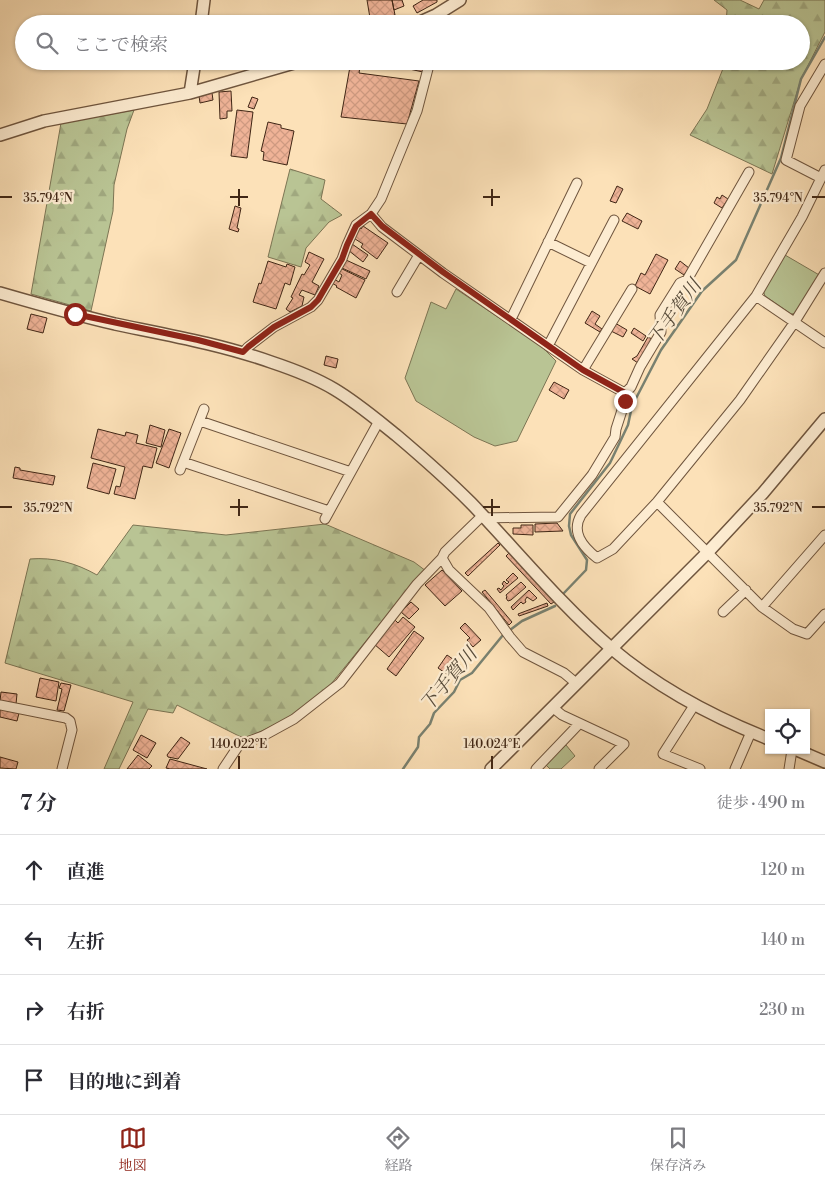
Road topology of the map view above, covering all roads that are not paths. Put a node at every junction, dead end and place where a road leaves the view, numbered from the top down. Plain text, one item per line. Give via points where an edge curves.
1 (204, 0) edge
2 (460, 0) edge
3 (202, 15) edge
4 (441, 15) edge
5 (825, 64) edge
6 (194, 70) edge
7 (270, 70) edge
8 (428, 70) edge
9 (190, 93) junction
10 (0, 136) edge
11 (749, 172) dead end
12 (823, 174) edge
13 (577, 183) dead end
14 (371, 214) junction
15 (614, 220) dead end
16 (548, 242) junction
17 (419, 255) junction
18 (591, 263) junction
19 (825, 273) edge
20 (632, 288) dead end
21 (397, 292) dead end
22 (0, 293) edge
23 (756, 296) junction
24 (511, 319) junction
25 (794, 323) junction
26 (825, 343) edge
27 (548, 346) junction
28 (243, 352) junction
29 (583, 370) junction
30 (625, 393) junction
31 (204, 409) dead end
32 (825, 419) edge
33 (200, 421) junction
34 (379, 421) junction
35 (351, 472) junction
36 (657, 502) junction
37 (485, 518) junction
38 (825, 535) edge
39 (708, 552) junction
40 (442, 558) junction
41 (746, 590) junction
42 (762, 607) junction
43 (723, 612) dead end
44 (825, 614) edge
45 (611, 648) junction
46 (576, 683) junction
47 (695, 704) junction
48 (0, 706) edge
49 (552, 707) junction
50 (579, 724) junction
51 (751, 732) junction
52 (765, 737) edge
53 (791, 754) edge
54 (806, 754) edge
55 (825, 762) edge
56 (62, 769) edge
57 (223, 769) edge
58 (491, 769) edge
59 (536, 769) edge
60 (599, 769) edge
61 (700, 769) edge
62 (735, 769) edge
63 (789, 769) edge

1 - 3 street
2 - 4 street
5 - 12 street via 800,106 786,160
6 - 9 street
7 - 9 street
8 - 14 street via 417,111 381,199
9 - 10 street via 44,120
11 - 30 street via 687,280 680,283 660,316 662,332
12 - 23 street
13 - 16 street
14 - 17 street
14 - 28 street via 356,226 342,259 318,300 274,327
15 - 18 street
16 - 18 street
16 - 24 street
17 - 21 street
17 - 24 street
18 - 27 street
19 - 25 street
20 - 29 street
22 - 28 street via 75,314
23 - 25 street
23 - 36 street via 581,515 576,523 576,532 597,558 613,549
24 - 27 street
25 - 26 street
25 - 36 street via 740,400
27 - 29 street
28 - 34 street via 317,380
29 - 30 street
30 - 37 street via 615,437 596,470 558,517
31 - 33 street
32 - 39 street
33 - 35 street
33 - 35 street via 181,466 327,515
34 - 35 street
34 - 37 street via 443,476
36 - 39 street
37 - 40 street via 480,518
37 - 45 street via 560,599
38 - 42 street
39 - 41 street
39 - 45 street
40 - 46 street via 449,570 489,608 523,652 564,673
40 - 57 street via 417,584 340,682 294,719 263,736 241,742
41 - 42 street
41 - 43 street
42 - 44 street via 793,629 806,634
45 - 46 street
45 - 47 street
46 - 49 street
47 - 51 street
47 - 61 street via 663,754
48 - 56 street via 70,720 72,730
49 - 50 street
49 - 58 street
50 - 59 street
50 - 60 street via 624,744
51 - 52 street
51 - 62 street
53 - 63 street
54 - 55 street

